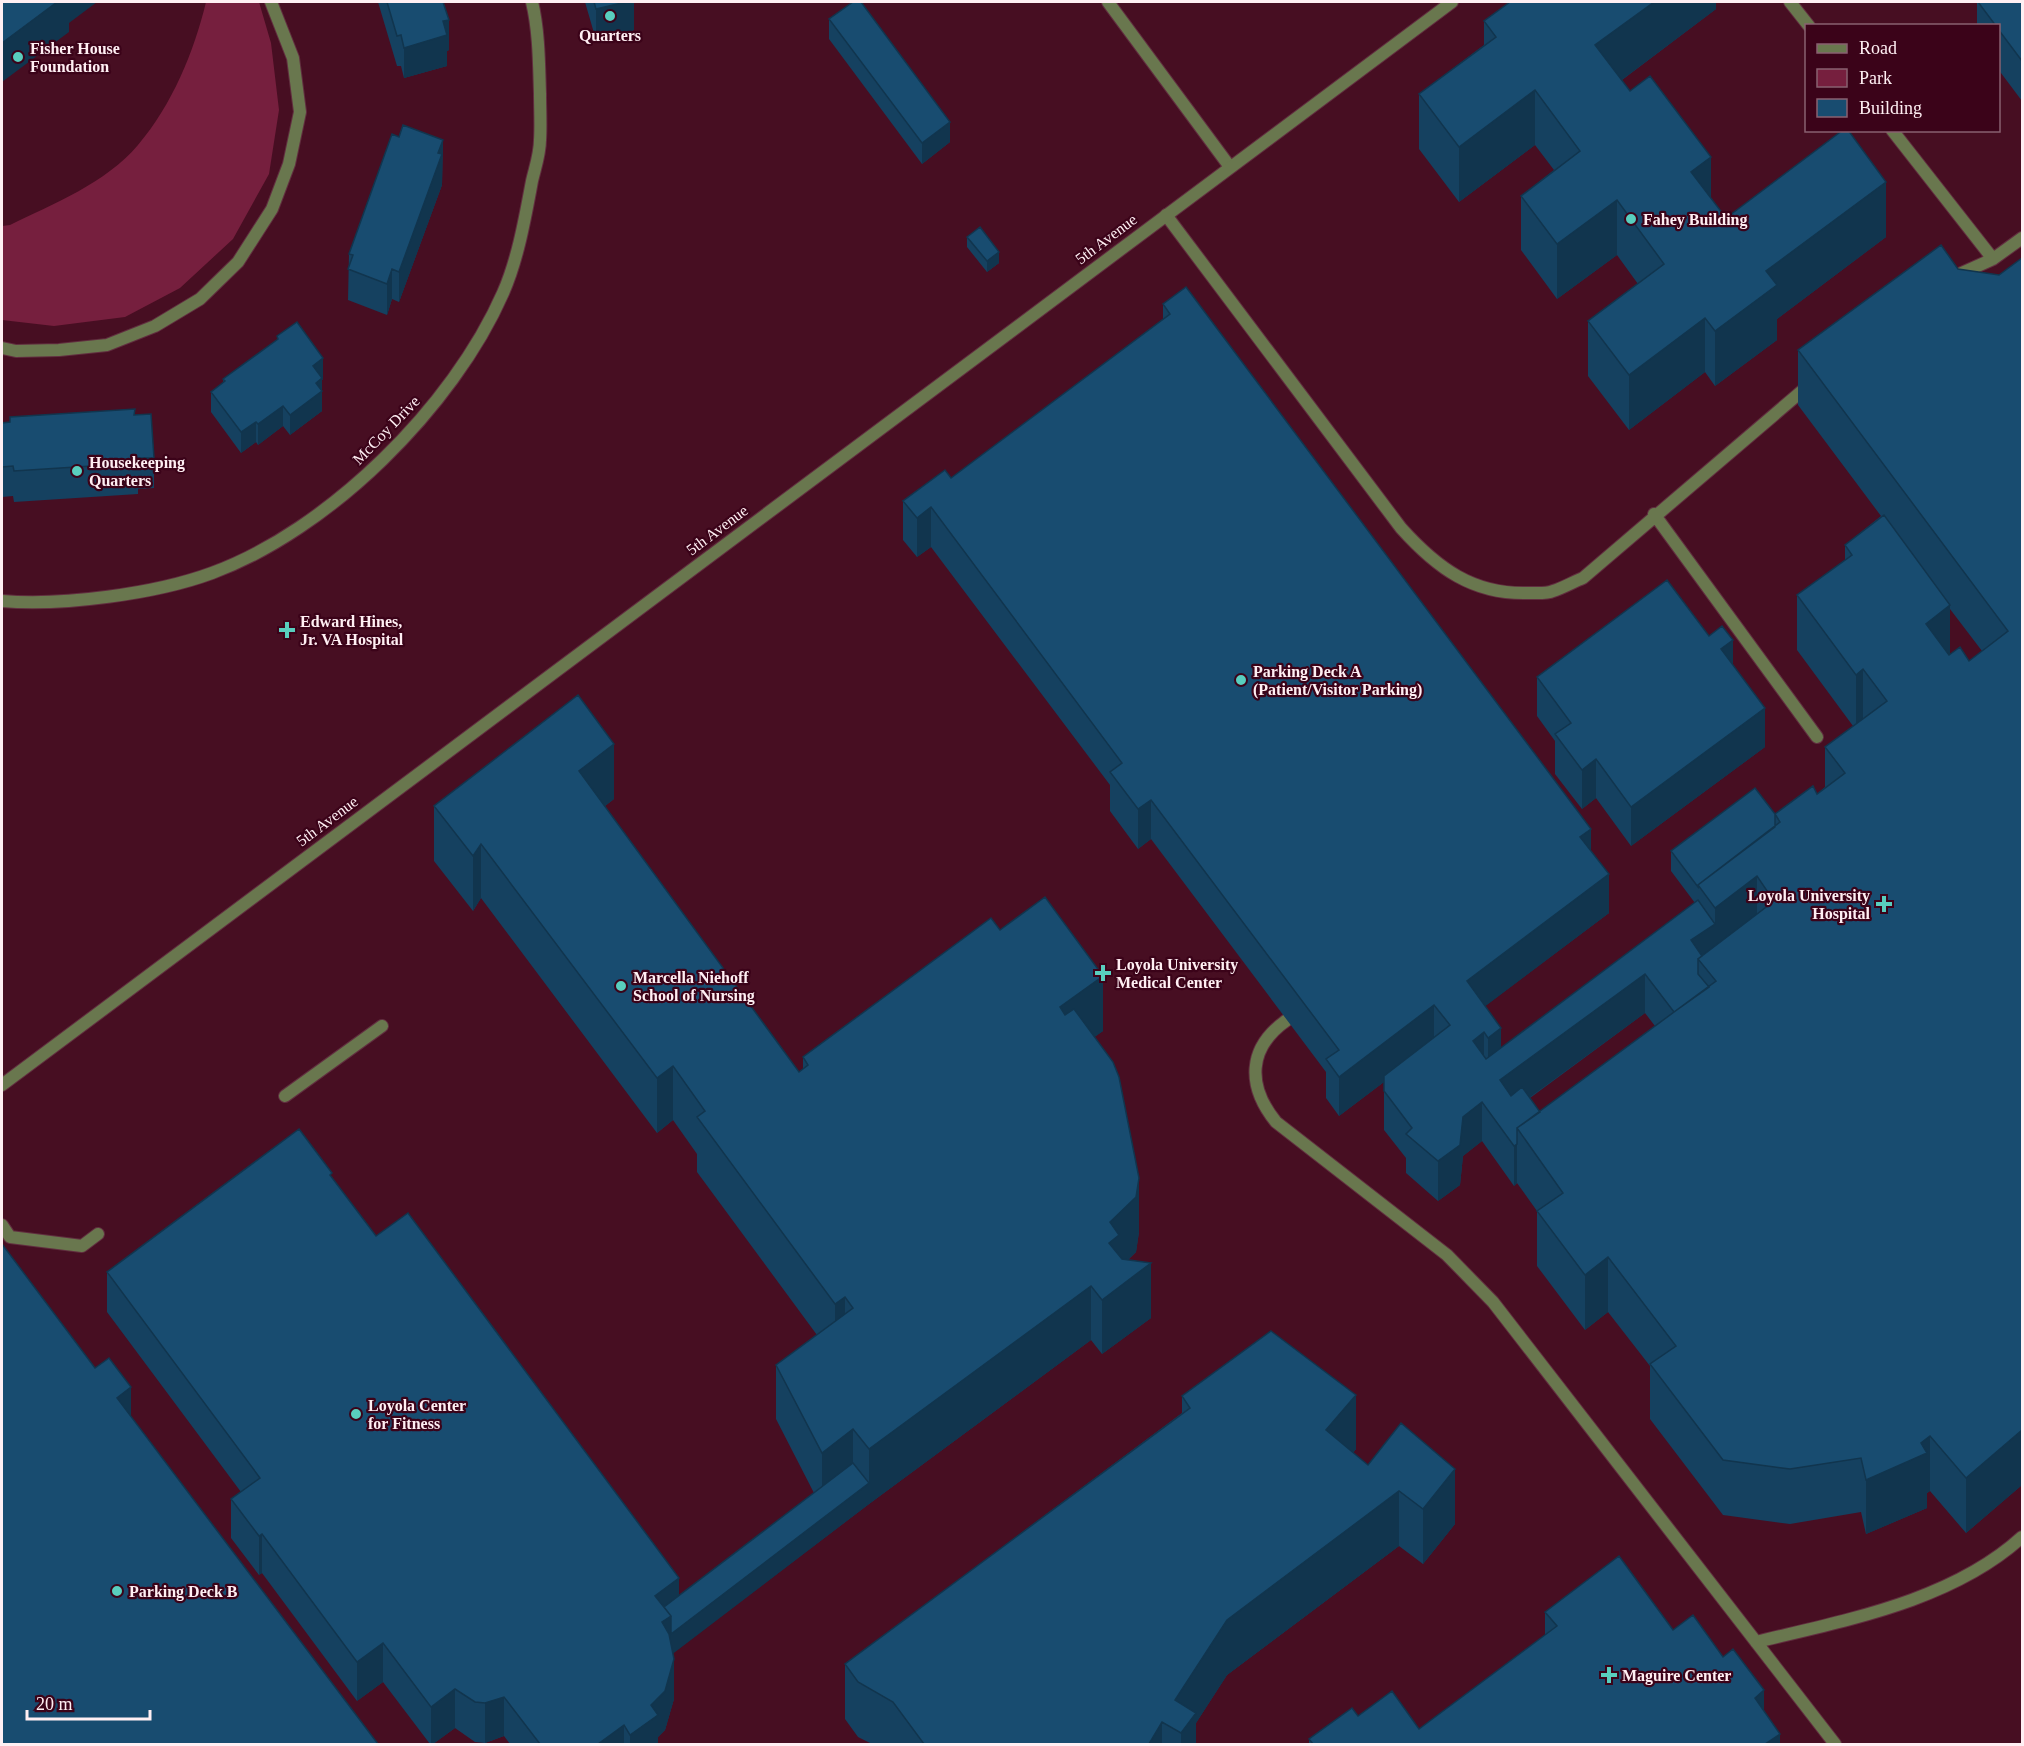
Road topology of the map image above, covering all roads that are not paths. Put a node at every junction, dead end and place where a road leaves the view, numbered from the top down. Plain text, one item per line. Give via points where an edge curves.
1 (271, 2) edge
2 (532, 2) edge
3 (1108, 2) edge
4 (1452, 2) edge
5 (1790, 2) edge
6 (1807, 24) edge
7 (1894, 132) edge
8 (1230, 167) junction
9 (1166, 215) junction
10 (2022, 238) edge
11 (1993, 259) junction
12 (1939, 283) edge
13 (2, 348) edge
14 (1821, 374) edge
15 (1654, 514) junction
16 (2, 601) edge
17 (1817, 736) dead end
18 (1287, 1020) edge
19 (382, 1026) dead end
20 (2, 1085) edge
21 (285, 1096) dead end
22 (2, 1225) edge
23 (98, 1234) dead end
24 (2022, 1537) edge
25 (1756, 1642) junction
26 (1835, 1744) edge

1 - 13 street via 293,58 300,112 289,164 272,209 238,262 200,299 155,326 107,345 59,350
2 - 16 street, McCoy Drive via 540,72 540,143 523,226 503,293 468,356 426,416 378,467 319,513 272,544 213,573 148,591 78,599
3 - 8 street
4 - 8 street, 5th Avenue
5 - 6 street
7 - 11 street
8 - 9 street, 5th Avenue
9 - 15 street via 1401,528 1426,556 1452,574 1483,589 1515,594 1551,592 1583,578
9 - 20 street, 5th Avenue
10 - 11 street
11 - 12 street
14 - 15 street
15 - 17 street
18 - 25 street via 1275,1028 1256,1058 1258,1094 1264,1108 1276,1122 1447,1255 1493,1302
19 - 21 street
22 - 23 street via 10,1237 82,1246
24 - 25 street via 1976,1570 1935,1590 1874,1612
25 - 26 street

